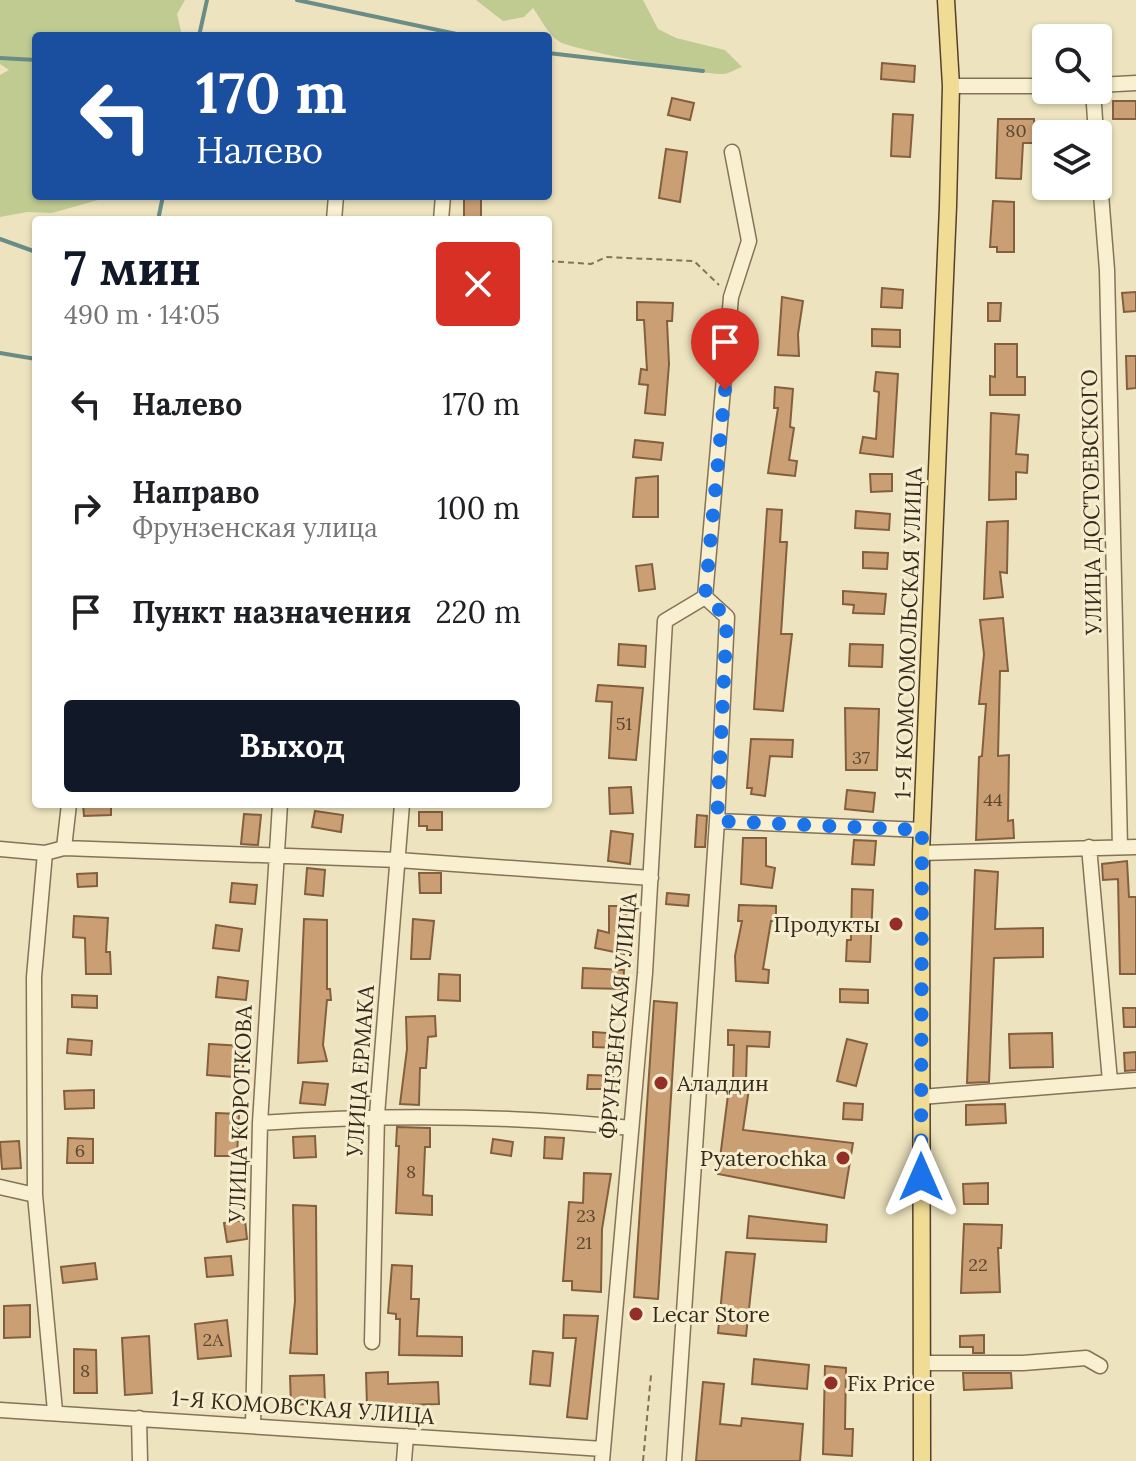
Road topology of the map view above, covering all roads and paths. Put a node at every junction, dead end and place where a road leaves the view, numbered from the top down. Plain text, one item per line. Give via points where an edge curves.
1 (946, 0) edge
2 (1136, 83) edge
3 (1112, 84) edge
4 (951, 86) junction
5 (1032, 86) edge
6 (732, 152) dead end
7 (1101, 200) edge
8 (552, 261) edge
9 (731, 297) junction
10 (705, 597) junction
11 (69, 808) edge
12 (280, 808) edge
13 (402, 808) edge
14 (717, 821) junction
15 (922, 830) junction
16 (1089, 847) junction
17 (1120, 847) junction
18 (1136, 847) edge
19 (64, 848) junction
20 (0, 849) edge
21 (45, 853) junction
22 (921, 853) junction
23 (275, 857) junction
24 (398, 860) junction
25 (651, 878) junction
26 (1136, 1080) edge
27 (1110, 1081) junction
28 (921, 1097) junction
29 (377, 1115) junction
30 (260, 1123) junction
31 (631, 1128) junction
32 (0, 1187) edge
33 (35, 1195) junction
34 (372, 1342) dead end
35 (922, 1363) junction
36 (1100, 1366) dead end
37 (651, 1375) dead end
38 (0, 1410) edge
39 (55, 1411) junction
40 (139, 1418) junction
41 (253, 1426) junction
42 (406, 1436) junction
43 (603, 1455) edge
44 (140, 1461) edge
45 (404, 1461) edge
46 (643, 1461) edge
47 (674, 1461) edge
48 (922, 1461) edge

1 - 4 main road, 1-Я КОМСОМОЛЬСКАЯ УЛИЦА
2 - 3 street
4 - 5 street
4 - 15 main road, 1-Я КОМСОМОЛЬСКАЯ УЛИЦА
6 - 9 street via 749,241
7 - 17 street, УЛИЦА ДОСТОЕВСКОГО
8 - 9 path via 591,264 606,257 694,261
9 - 10 street
10 - 14 street via 727,617
10 - 25 street, ФРУНЗЕНСКАЯ УЛИЦА via 665,621
11 - 19 street
12 - 23 street, УЛИЦА КОРОТКОВА
13 - 24 street, УЛИЦА ЕРМАКА
14 - 15 street
14 - 47 street
15 - 22 main road, 1-Я КОМСОМОЛЬСКАЯ УЛИЦА
16 - 17 street
16 - 22 street
16 - 27 street
17 - 18 street
19 - 21 street
19 - 23 street
20 - 21 street
21 - 33 street via 34,977
22 - 28 main road, 1-Я КОМСОМОЛЬСКАЯ УЛИЦА
23 - 24 street
23 - 30 street, УЛИЦА КОРОТКОВА
24 - 25 street
24 - 29 street, УЛИЦА ЕРМАКА
25 - 31 street, ФРУНЗЕНСКАЯ УЛИЦА
26 - 27 street
27 - 28 street
28 - 35 main road, 1-Я КОМСОМОЛЬСКАЯ УЛИЦА
29 - 30 street
29 - 31 street via 539,1119
29 - 34 street, УЛИЦА ЕРМАКА
30 - 41 street, УЛИЦА КОРОТКОВА
31 - 43 street, ФРУНЗЕНСКАЯ УЛИЦА
32 - 33 street
33 - 39 street
35 - 36 street via 1086,1358
35 - 48 main road, 1-Я КОМСОМОЛЬСКАЯ УЛИЦА
37 - 46 path
38 - 39 street, 1-Я КОМОВСКАЯ УЛИЦА
39 - 40 street, 1-Я КОМОВСКАЯ УЛИЦА
40 - 41 street, 1-Я КОМОВСКАЯ УЛИЦА
40 - 44 street
41 - 42 street, 1-Я КОМОВСКАЯ УЛИЦА
42 - 43 street, 1-Я КОМОВСКАЯ УЛИЦА
42 - 45 street

